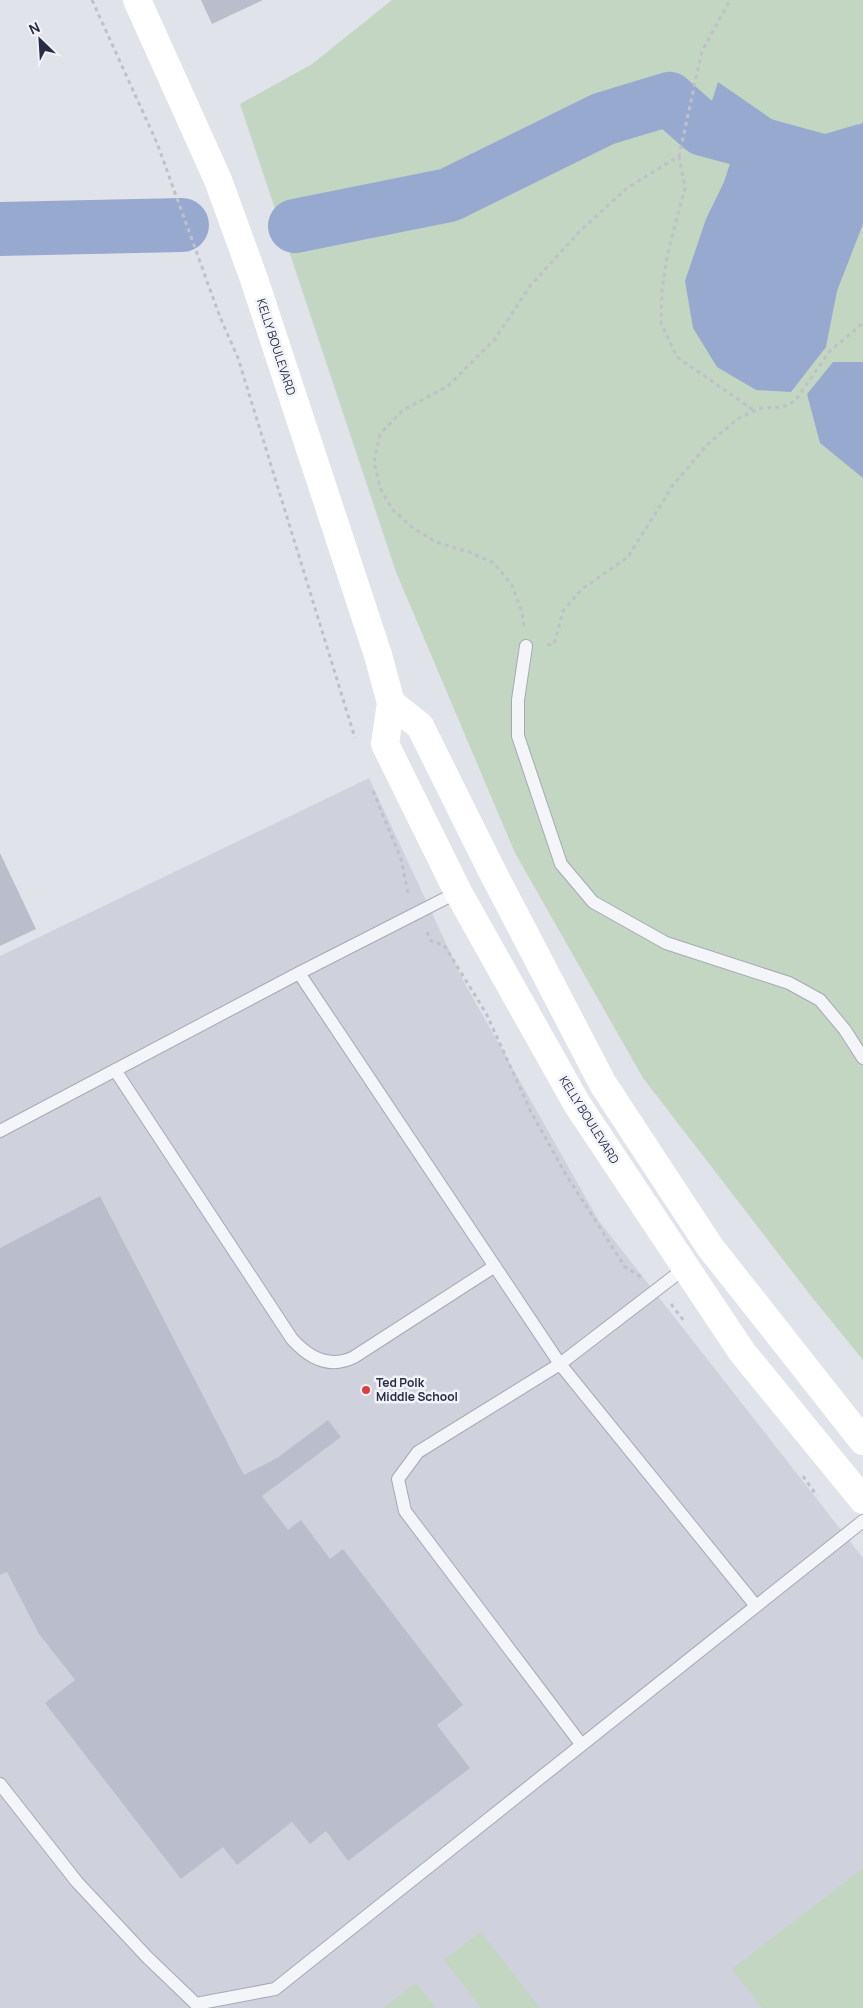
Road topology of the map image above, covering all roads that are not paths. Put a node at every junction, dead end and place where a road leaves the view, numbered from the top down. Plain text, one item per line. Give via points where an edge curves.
1 (137, 0) edge
2 (526, 646) road end
3 (391, 703) junction
4 (458, 892) junction
5 (299, 973) junction
6 (863, 1058) edge
7 (115, 1070) junction
8 (0, 1132) edge
9 (495, 1266) junction
10 (685, 1268) junction
11 (560, 1364) junction
12 (863, 1441) edge
13 (863, 1500) edge
14 (863, 1521) edge
15 (756, 1606) junction
16 (581, 1744) junction
17 (0, 1784) edge

1 - 3 street, KELLY BOULEVARD via 218,180 378,655
2 - 6 lane via 518,700 518,736 561,864 593,902 666,943 789,983 820,1000
3 - 4 street, KELLY BOULEVARD via 385,744
3 - 12 street via 420,726 603,1084 710,1247
4 - 5 lane
4 - 10 street, KELLY BOULEVARD via 577,1104
5 - 7 lane
5 - 9 lane
7 - 8 lane
7 - 9 lane via 266,1300 303,1351 319,1360 335,1363 354,1357
9 - 11 lane
10 - 11 lane
10 - 13 street, KELLY BOULEVARD via 742,1352
11 - 15 lane
11 - 16 lane via 418,1452 398,1479 405,1510
14 - 15 lane
15 - 16 lane
16 - 17 lane via 275,1988 196,2004 77,1882

